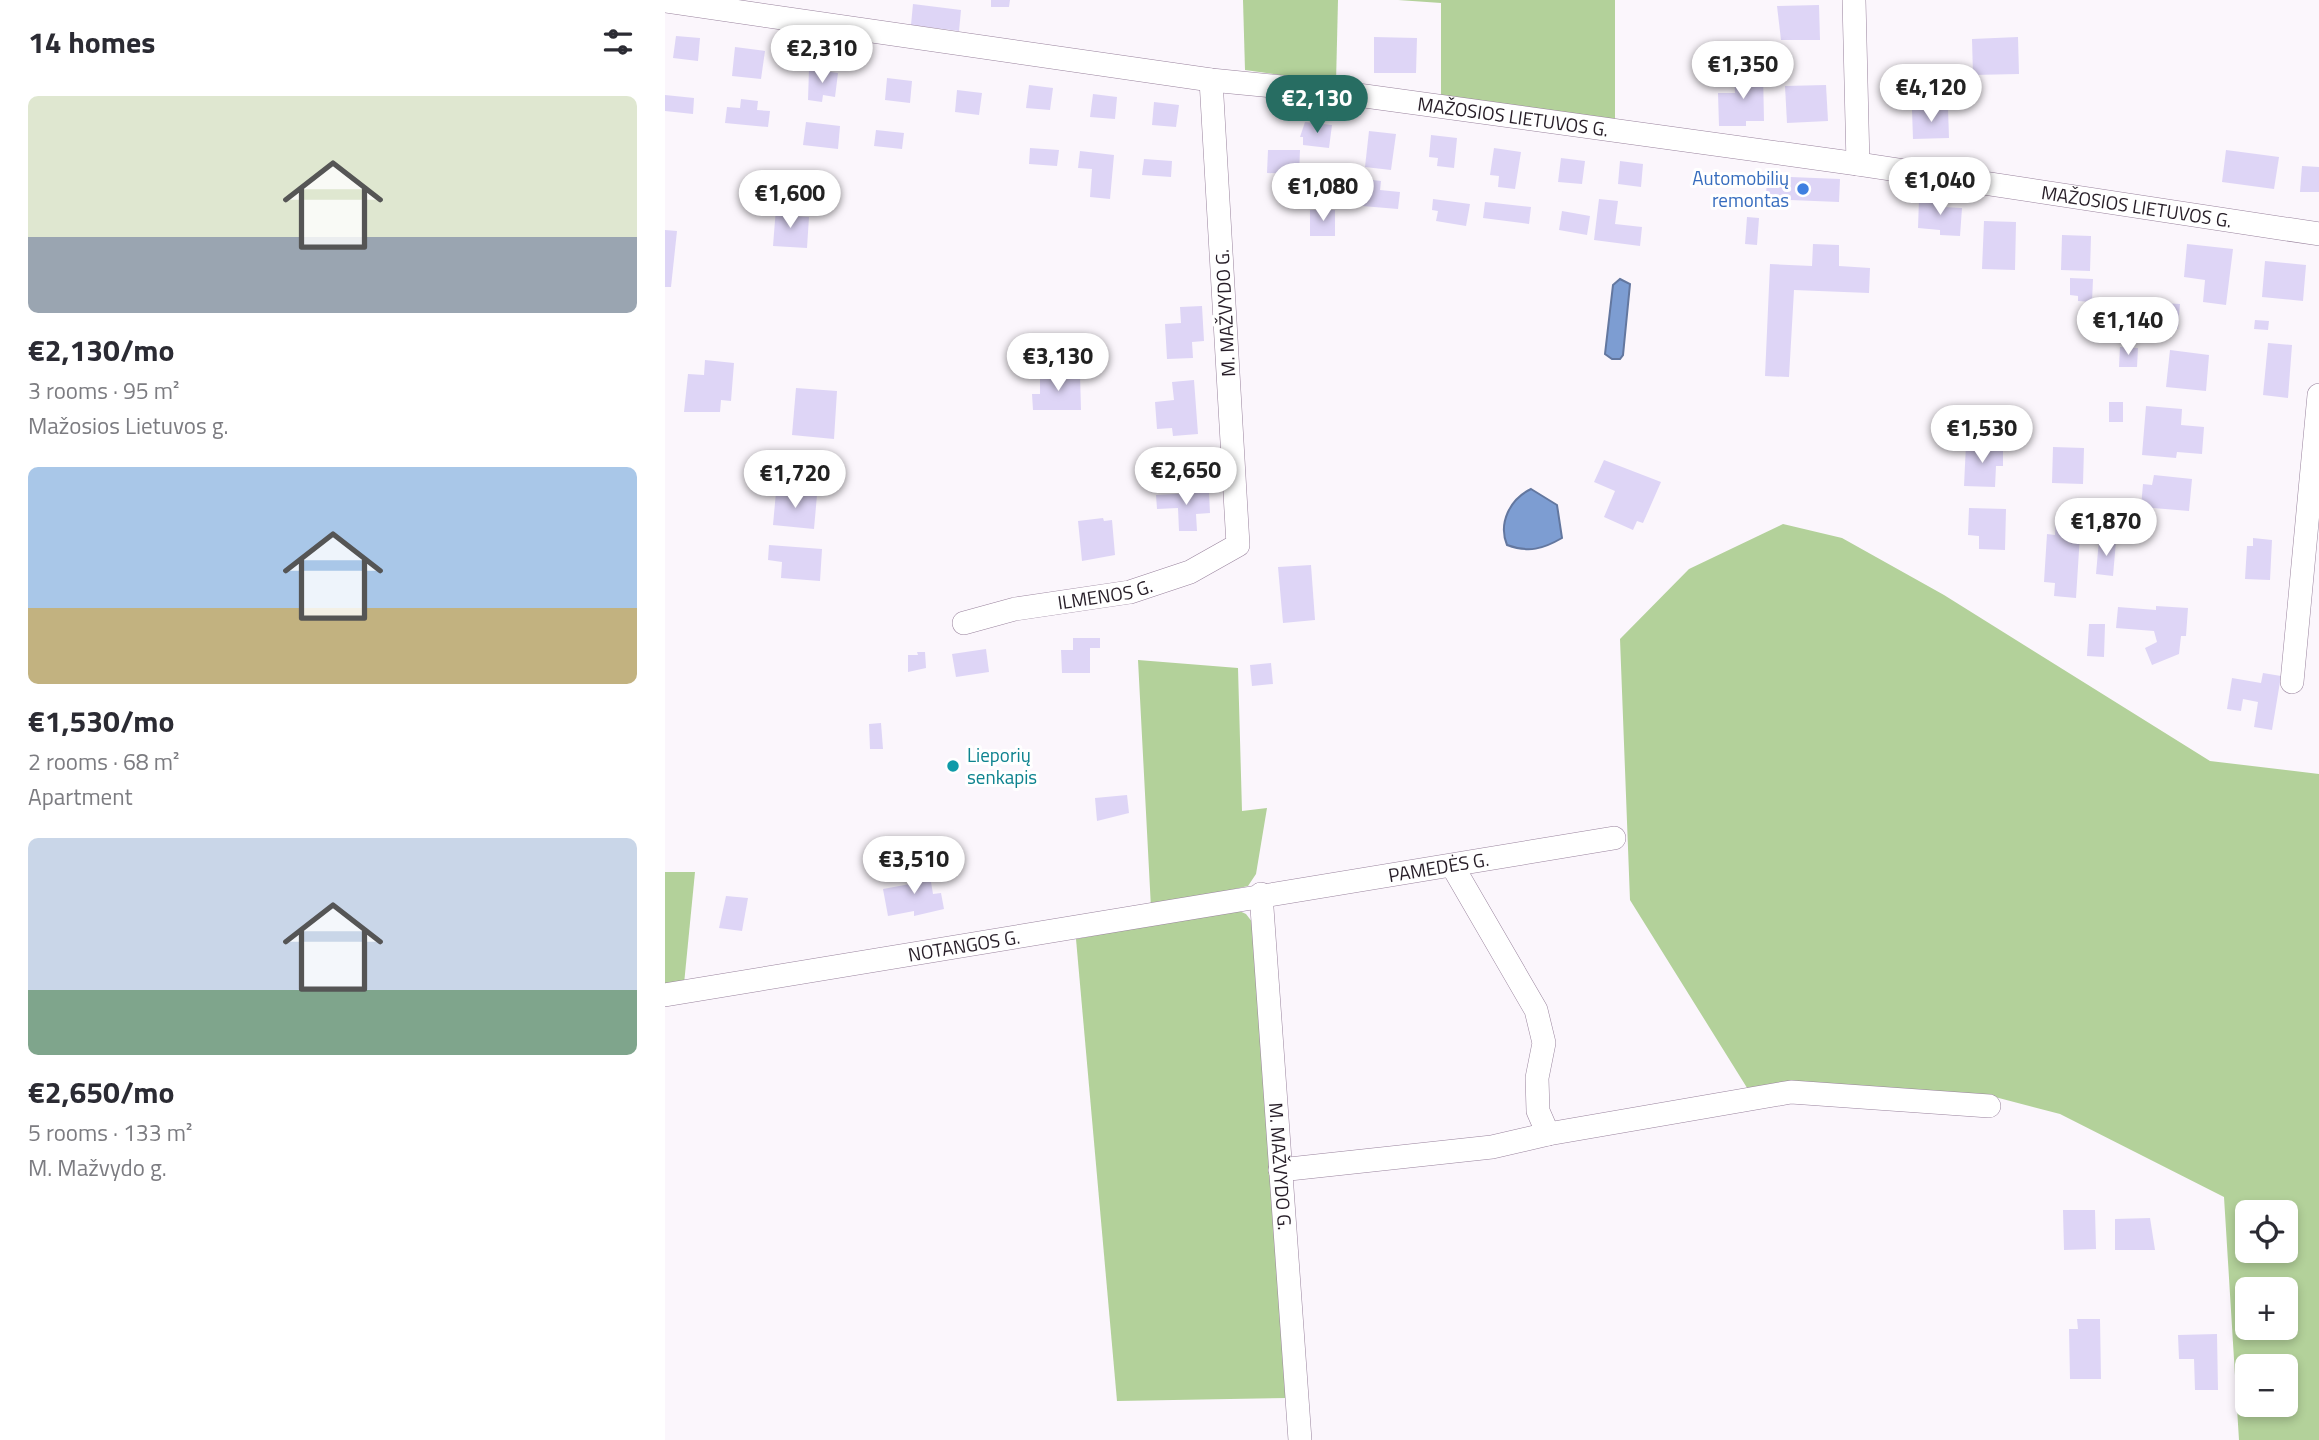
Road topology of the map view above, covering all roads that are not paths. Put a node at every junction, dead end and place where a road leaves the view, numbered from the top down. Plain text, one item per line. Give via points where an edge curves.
1 (1854, 0) edge
2 (665, 1) edge
3 (1211, 80) junction
4 (1858, 164) junction
5 (2319, 234) edge
6 (2319, 394) edge
7 (1238, 545) joint
8 (964, 623) dead end
9 (2292, 682) dead end
10 (1615, 838) dead end
11 (1453, 867) junction
12 (1261, 894) junction
13 (665, 995) edge
14 (1989, 1106) dead end
15 (1548, 1134) junction
16 (1280, 1170) junction
17 (1300, 1440) edge

1 - 4 street
2 - 3 street, MAŽOSIOS LIETUVOS G.
3 - 4 street, MAŽOSIOS LIETUVOS G. via 1343,93
3 - 7 street, M. MAŽVYDO G.
4 - 5 street, MAŽOSIOS LIETUVOS G.
6 - 9 street
7 - 8 street, ILMENOS G. via 1190,572 1130,592 1015,609
10 - 11 street, PAMEDĖS G.
11 - 12 street, PAMEDĖS G.
11 - 15 street via 1536,1010 1544,1043 1537,1079 1538,1111
12 - 13 street, NOTANGOS G.
12 - 16 street, M. MAŽVYDO G.
14 - 15 street via 1791,1092
15 - 16 street via 1492,1147
16 - 17 street, M. MAŽVYDO G.

